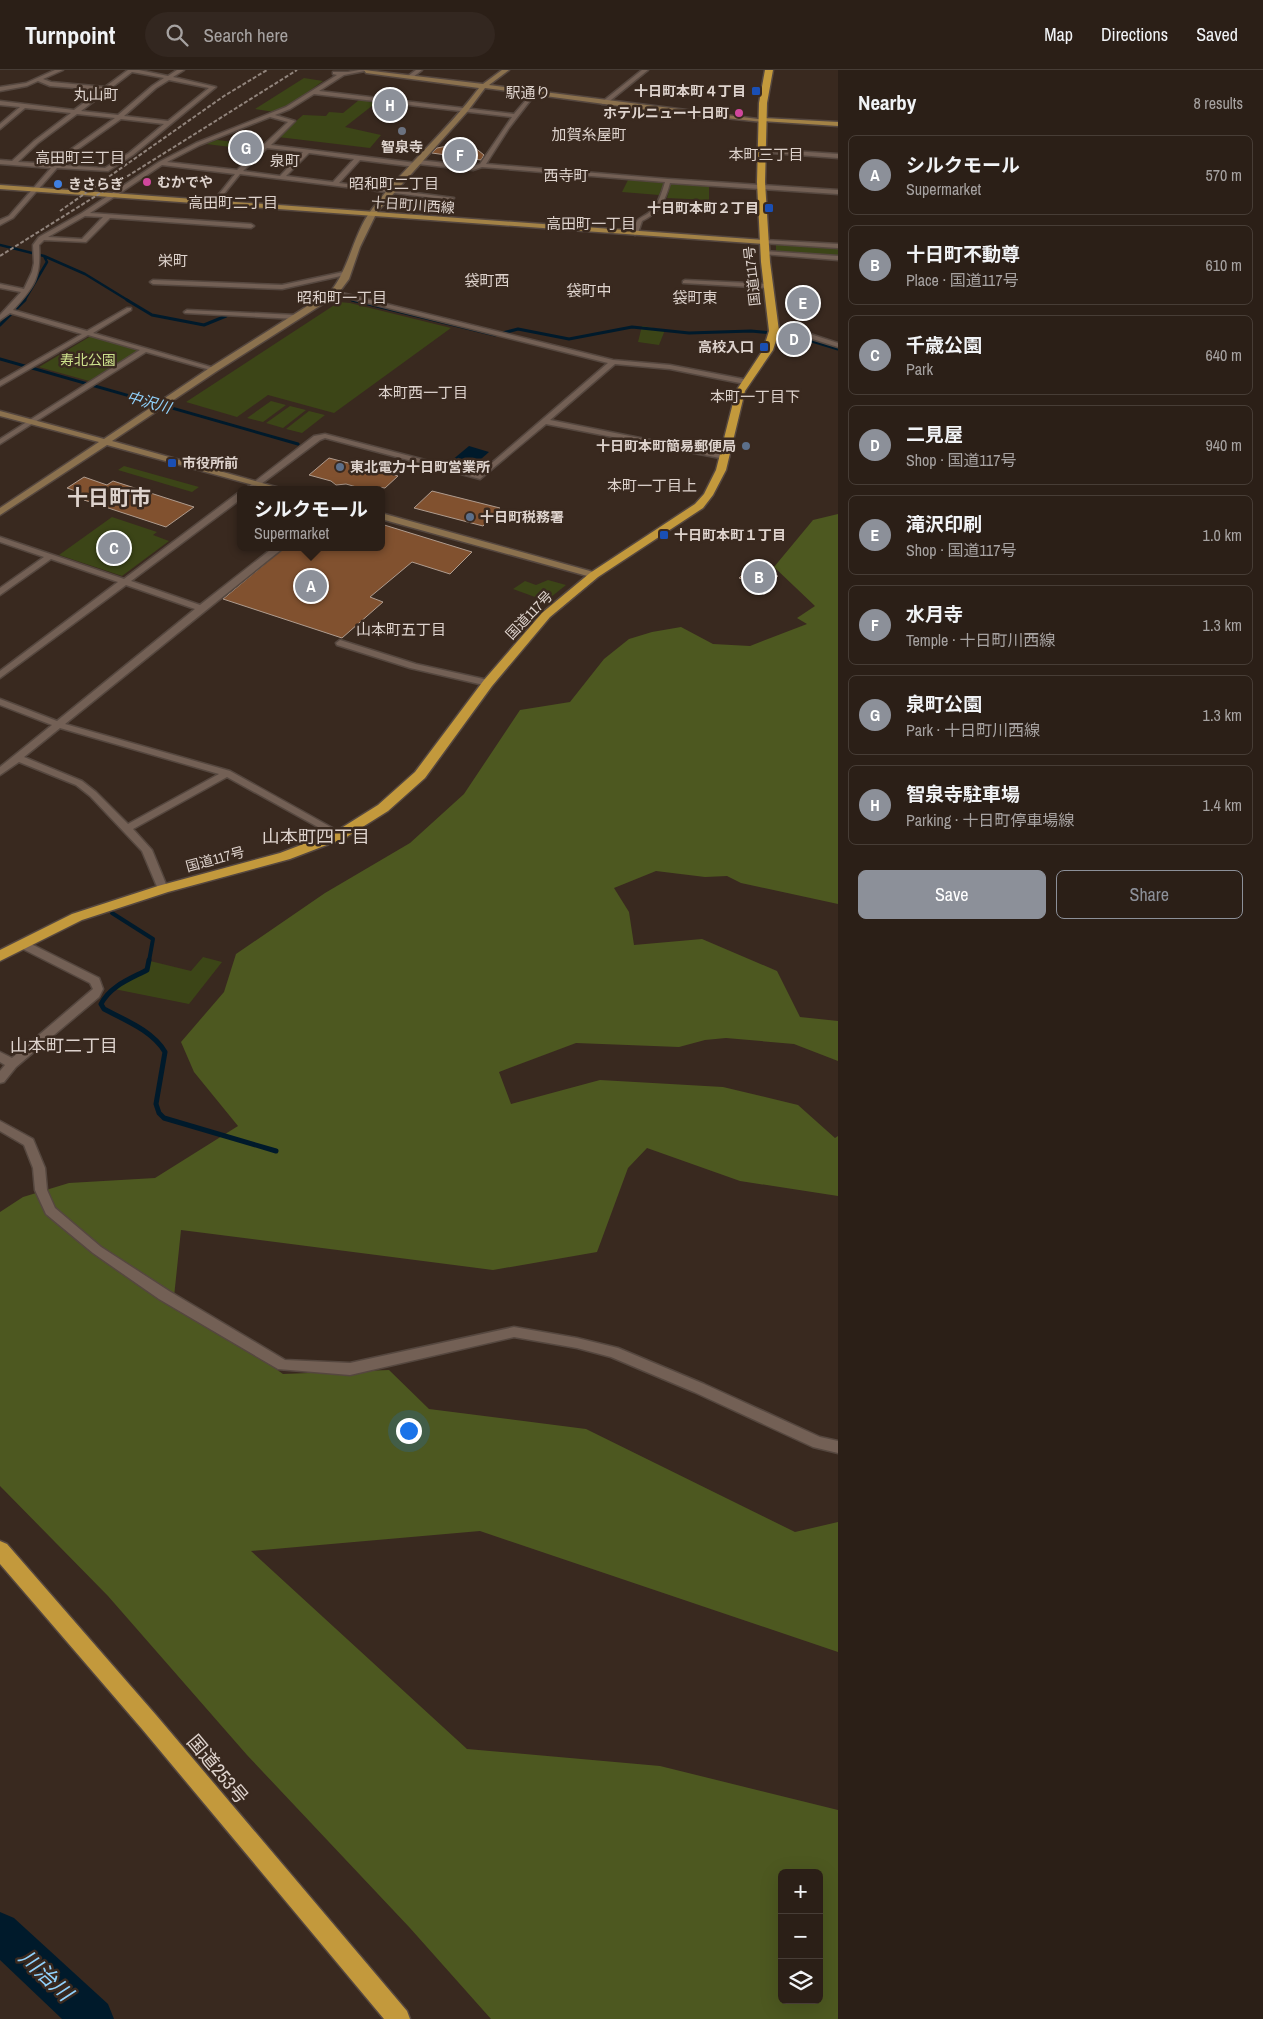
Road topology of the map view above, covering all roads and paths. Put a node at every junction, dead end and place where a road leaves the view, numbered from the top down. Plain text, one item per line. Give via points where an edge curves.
1 (60, 70) edge
2 (131, 70) edge
3 (181, 70) edge
4 (367, 70) edge
5 (419, 70) edge
6 (506, 70) edge
7 (645, 70) edge
8 (769, 70) edge
9 (339, 72) edge
10 (410, 77) junction
11 (167, 78) junction
12 (38, 79) junction
13 (483, 87) junction
14 (106, 88) junction
15 (0, 89) edge
16 (314, 92) junction
17 (534, 94) junction
18 (0, 103) edge
19 (604, 103) junction
20 (24, 106) junction
21 (465, 111) junction
22 (76, 112) junction
23 (271, 116) junction
24 (515, 116) junction
25 (120, 117) junction
26 (763, 120) junction
27 (168, 123) junction
28 (838, 124) edge
29 (0, 126) edge
30 (266, 146) junction
31 (308, 151) junction
32 (761, 151) junction
33 (838, 156) edge
34 (359, 157) junction
35 (0, 162) edge
36 (13, 163) junction
37 (161, 163) junction
38 (417, 164) junction
39 (482, 165) junction
40 (56, 166) junction
41 (239, 172) junction
42 (282, 177) junction
43 (668, 182) junction
44 (334, 184) junction
45 (762, 187) junction
46 (0, 188) edge
47 (34, 190) junction
48 (393, 191) junction
49 (838, 192) edge
50 (111, 196) junction
51 (451, 198) dead end
52 (215, 203) junction
53 (84, 214) junction
54 (371, 215) junction
55 (108, 216) junction
56 (0, 223) edge
57 (251, 226) dead end
58 (635, 233) junction
59 (41, 238) junction
60 (764, 242) junction
61 (838, 246) edge
62 (764, 253) junction
63 (838, 258) edge
64 (348, 273) junction
65 (153, 282) dead end
66 (685, 282) dead end
67 (0, 286) edge
68 (767, 286) junction
69 (24, 291) junction
70 (334, 293) junction
71 (129, 308) dead end
72 (10, 311) junction
73 (187, 312) dead end
74 (296, 317) junction
75 (0, 318) edge
76 (774, 330) junction
77 (87, 333) junction
78 (838, 345) edge
79 (146, 349) junction
80 (612, 362) junction
81 (214, 368) junction
82 (745, 382) junction
83 (0, 384) edge
84 (0, 413) edge
85 (543, 421) junction
86 (32, 422) junction
87 (105, 441) junction
88 (0, 442) edge
89 (725, 458) junction
90 (257, 483) junction
91 (253, 486) edge
92 (268, 486) edge
93 (237, 498) edge
94 (0, 512) edge
95 (385, 517) edge
96 (0, 539) edge
97 (274, 551) edge
98 (50, 556) junction
99 (594, 575) junction
100 (125, 582) junction
101 (0, 592) edge
102 (201, 608) junction
103 (340, 643) dead end
104 (0, 675) edge
105 (488, 683) junction
106 (0, 702) edge
107 (60, 724) junction
108 (18, 758) junction
109 (0, 772) edge
110 (227, 773) junction
111 (126, 829) junction
112 (340, 835) junction
113 (163, 889) junction
114 (23, 944) junction
115 (0, 956) edge
116 (0, 1056) edge
117 (12, 1064) junction
118 (0, 1079) edge
119 (0, 1125) edge
120 (838, 1448) edge
121 (0, 1550) edge
122 (399, 2019) edge

1 - 12 street
2 - 11 street
2 - 14 street
3 - 11 street
4 - 9 street
4 - 10 street
5 - 10 street
6 - 13 street
7 - 19 street
8 - 26 highway, 国道117号
9 - 16 street
10 - 13 street
11 - 25 street
11 - 27 street via 213,87
12 - 14 street via 58,85
12 - 15 street
13 - 17 street
13 - 21 street
14 - 22 street
16 - 21 street
16 - 23 street
17 - 19 street
17 - 24 street
18 - 20 street
19 - 26 street
20 - 22 street
20 - 29 street
21 - 24 street
21 - 38 street
22 - 25 street
22 - 36 street
23 - 30 street via 292,121
23 - 37 street via 198,144
24 - 39 street
25 - 27 street
25 - 40 street
26 - 28 main road
26 - 32 highway, 国道117号
27 - 40 street via 106,170
30 - 31 street
30 - 41 street
31 - 34 street
31 - 42 street
32 - 33 street
32 - 45 highway, 国道117号
34 - 38 street
34 - 44 street
35 - 36 street
36 - 40 street
37 - 41 street
37 - 50 street
38 - 39 street via 473,168
38 - 48 street
39 - 43 street
40 - 47 street
41 - 42 street
41 - 52 street
42 - 44 street
43 - 45 street
43 - 58 street via 657,208 651,216 639,220
44 - 48 street
45 - 49 street
45 - 60 highway, 国道117号
46 - 47 main road, 十日町川西線
47 - 50 main road, 十日町川西線
47 - 56 street via 10,217
48 - 51 street
48 - 54 street
50 - 52 main road, 十日町川西線
50 - 53 street
52 - 54 main road, 十日町川西線
53 - 55 street
53 - 59 street
54 - 58 main road, 十日町川西線
54 - 64 street
55 - 57 street
55 - 59 street via 84,241
58 - 60 main road, 十日町川西線
59 - 69 street via 36,245 37,266
60 - 61 street
60 - 62 highway, 国道117号
62 - 63 street
62 - 68 highway, 国道117号
64 - 65 street via 282,287
64 - 70 street
66 - 68 street
67 - 69 street
68 - 76 highway, 国道117号
69 - 72 street
70 - 74 street
70 - 80 street
71 - 77 street
72 - 75 street
72 - 77 street
73 - 74 street
74 - 81 street
76 - 78 street
76 - 82 highway, 国道117号 via 762,362
77 - 79 street
77 - 83 street
79 - 81 street
79 - 86 street
80 - 82 street via 670,367
80 - 85 street
81 - 87 street
82 - 89 highway, 国道117号 via 738,396
84 - 86 street
85 - 89 street
85 - 90 street via 480,477 325,436 317,438
86 - 87 street
86 - 88 street
87 - 90 street
87 - 94 street
89 - 99 highway, 国道117号 via 712,491 699,506
90 - 91 street
90 - 92 street
93 - 100 street
95 - 99 street
96 - 98 street
97 - 102 street
98 - 100 street
98 - 101 street
99 - 105 highway, 国道117号 via 546,615
100 - 102 street
100 - 104 street
102 - 107 street
103 - 105 street via 387,660
105 - 112 highway, 国道117号 via 420,775 383,808
106 - 107 street
107 - 108 street
107 - 110 street
108 - 109 street
108 - 111 street via 79,783
110 - 111 street
110 - 112 street
111 - 113 street via 146,850
112 - 113 highway, 国道117号 via 285,856
113 - 114 highway, 国道117号 via 77,917
114 - 115 highway, 国道117号
114 - 117 street via 95,981 98,989
116 - 117 street
117 - 118 street
119 - 120 street via 29,1142 39,1168 40,1190 50,1211 97,1250 164,1295 283,1365 350,1369 514,1332 577,1342 613,1352 818,1443
121 - 122 highway, 国道253号 via 88,1649

